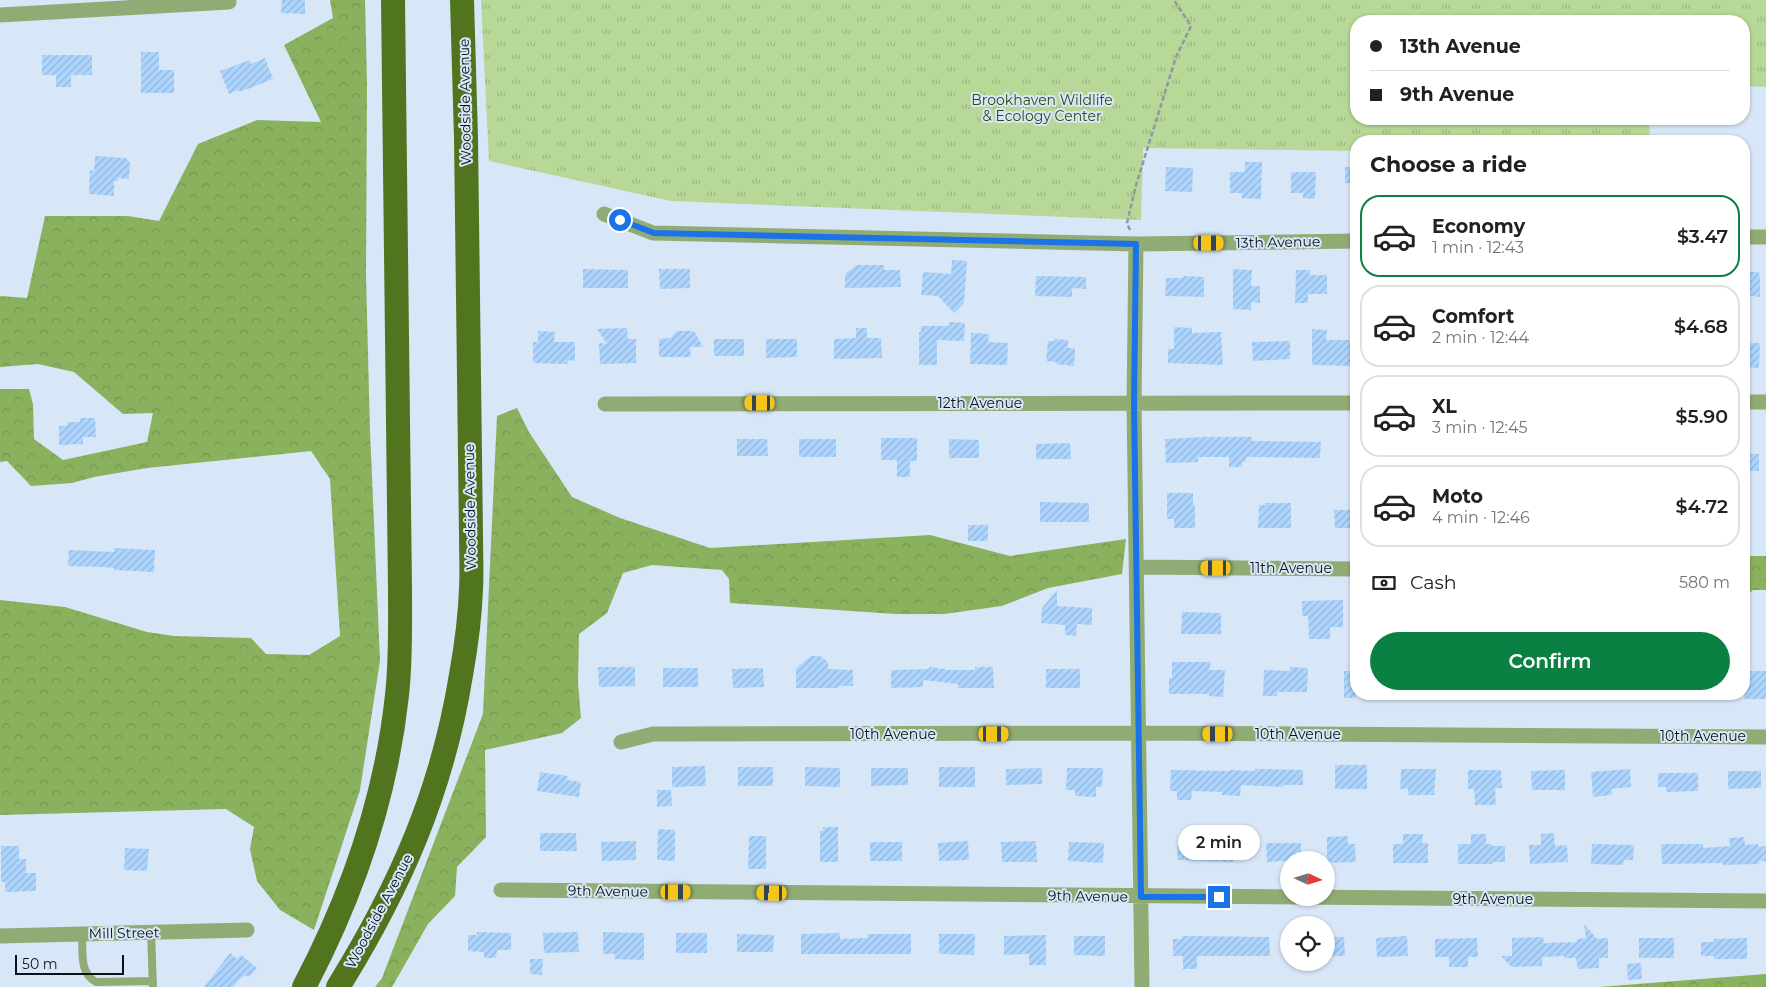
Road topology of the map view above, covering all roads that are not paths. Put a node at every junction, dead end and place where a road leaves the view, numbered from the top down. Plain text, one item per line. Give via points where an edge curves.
1 (393, 0) edge
2 (462, 0) edge
3 (229, 2) dead end
4 (0, 15) edge
5 (604, 214) dead end
6 (1750, 237) edge
7 (1766, 237) edge
8 (1350, 241) edge
9 (1136, 244) junction
10 (1350, 402) edge
11 (1750, 402) edge
12 (1766, 402) edge
13 (1134, 403) junction
14 (604, 404) dead end
15 (1137, 567) junction
16 (1350, 568) edge
17 (1140, 734) junction
18 (1766, 737) edge
19 (621, 742) dead end
20 (501, 890) dead end
21 (1141, 897) junction
22 (1766, 901) edge
23 (247, 930) dead end
24 (151, 932) junction
25 (82, 934) junction
26 (0, 936) edge
27 (153, 984) edge
28 (304, 987) edge
29 (338, 987) edge
30 (1142, 987) edge

1 - 28 main road via 400,589 397,695 390,746 364,850 340,914
2 - 29 main road, Woodside Avenue via 471,544 466,643 446,750 411,852 389,900
3 - 4 street
5 - 9 street, 13th Avenue via 654,233
6 - 7 street
8 - 9 street, 13th Avenue
9 - 13 street
10 - 13 street, 12th Avenue
11 - 12 street
13 - 14 street, 12th Avenue
13 - 15 street
15 - 16 street, 11th Avenue
15 - 17 street
17 - 18 street, 10th Avenue
17 - 19 street, 10th Avenue via 652,734
17 - 21 street
20 - 21 street, 9th Avenue
21 - 22 street, 9th Avenue
21 - 30 street
23 - 24 street, Mill Street
24 - 25 street, Mill Street
24 - 27 lane
25 - 26 street, Mill Street
25 - 27 lane via 83,965 90,978 96,982

